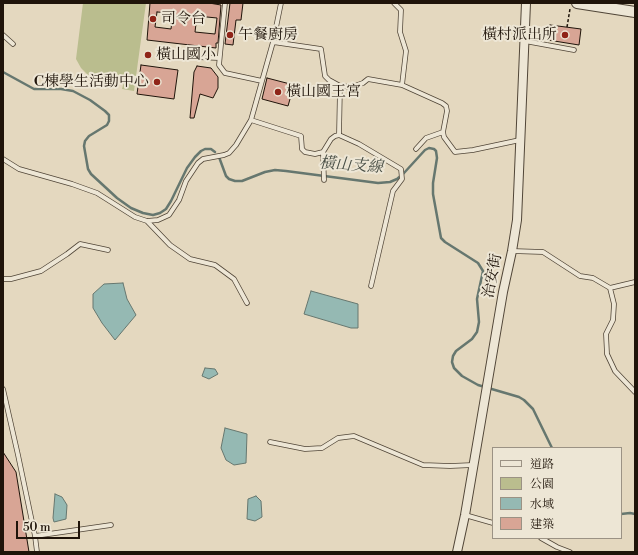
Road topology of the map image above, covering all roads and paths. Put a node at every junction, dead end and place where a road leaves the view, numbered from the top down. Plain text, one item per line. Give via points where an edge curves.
1 (225, 3) edge
2 (281, 3) edge
3 (396, 3) edge
4 (526, 3) edge
5 (571, 3) edge
6 (577, 3) edge
7 (635, 12) edge
8 (567, 27) dead end
9 (3, 35) edge
10 (524, 41) junction
11 (272, 42) junction
12 (14, 44) dead end
13 (574, 50) dead end
14 (194, 57) dead end
15 (220, 58) junction
16 (262, 81) junction
17 (402, 85) junction
18 (340, 86) junction
19 (251, 120) junction
20 (443, 132) junction
21 (339, 135) junction
22 (520, 140) junction
23 (416, 149) dead end
24 (323, 152) junction
25 (3, 159) edge
26 (324, 180) dead end
27 (147, 222) junction
28 (108, 250) dead end
29 (512, 251) junction
30 (3, 279) edge
31 (635, 282) edge
32 (371, 286) dead end
33 (610, 288) junction
34 (246, 303) dead end
35 (3, 389) edge
36 (635, 392) edge
37 (270, 442) dead end
38 (473, 465) junction
39 (465, 515) junction
40 (492, 523) edge
41 (111, 525) dead end
42 (35, 536) junction
43 (543, 539) edge
44 (37, 552) edge
45 (457, 552) edge
46 (570, 552) edge

1 - 15 lane
2 - 11 lane
3 - 17 lane via 401,10 400,32 406,51
4 - 10 street, 治安街
5 - 8 path
6 - 7 street
9 - 12 lane
10 - 13 lane
10 - 22 street, 治安街
11 - 16 lane
11 - 18 lane via 321,49 324,76
14 - 15 lane
15 - 16 lane via 219,65 225,74
16 - 19 lane
17 - 18 lane via 368,79 352,87
17 - 20 lane via 446,106
18 - 21 lane
19 - 24 lane via 301,136 302,149 305,152
19 - 27 lane via 229,153 203,159 198,163 169,215
20 - 22 lane via 446,141 455,152
20 - 23 lane via 426,138
21 - 24 lane via 331,140
21 - 32 lane via 401,169 402,179 393,191
22 - 29 street, 治安街
24 - 26 lane
25 - 27 lane via 19,169 97,193
27 - 34 lane via 170,245 190,260 215,265 234,279
28 - 30 lane via 80,244 41,271
29 - 33 lane via 543,252 580,276 593,278
29 - 38 street, 治安街
31 - 33 lane
33 - 36 lane via 614,304 612,320 606,334 607,354 615,371
35 - 42 lane
37 - 38 lane via 305,449 322,448 338,438 354,436 423,465
38 - 39 street, 治安街
39 - 40 lane
39 - 45 street, 治安街
41 - 42 lane
42 - 44 lane
43 - 46 lane

